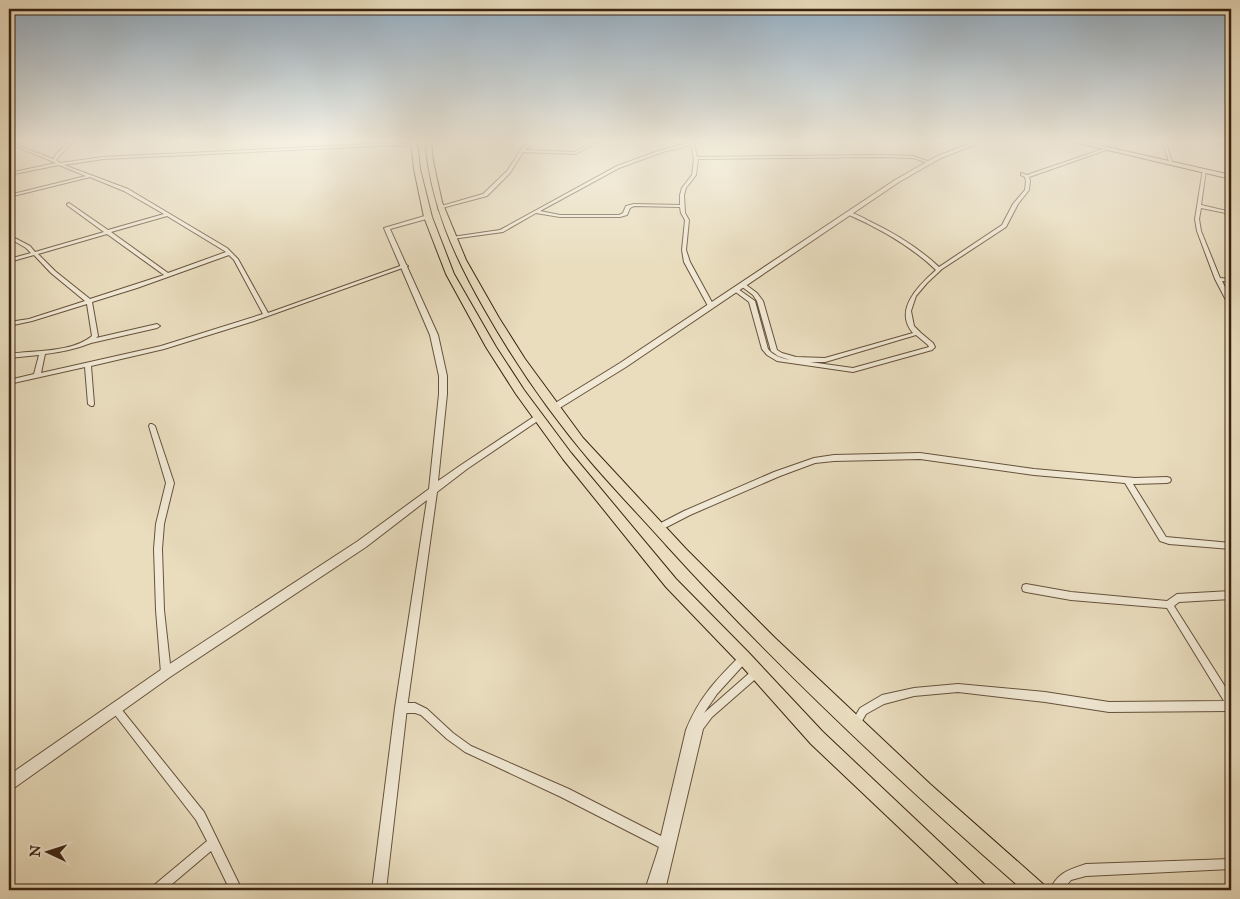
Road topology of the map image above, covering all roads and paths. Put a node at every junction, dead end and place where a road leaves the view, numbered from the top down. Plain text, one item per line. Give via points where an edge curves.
1 (67, 182) edge
2 (106, 182) edge
3 (420, 182) edge
4 (434, 182) edge
5 (499, 182) edge
6 (591, 182) edge
7 (689, 182) edge
8 (897, 182) edge
9 (1028, 182) edge
10 (1203, 182) edge
11 (9, 196) edge
12 (69, 204) dead end
13 (683, 206) junction
14 (1200, 206) junction
15 (440, 208) junction
16 (536, 212) junction
17 (1231, 212) edge
18 (849, 213) junction
19 (166, 215) junction
20 (428, 217) junction
21 (107, 233) junction
22 (9, 236) edge
23 (452, 238) junction
24 (229, 253) junction
25 (33, 254) junction
26 (9, 261) edge
27 (932, 263) junction
28 (405, 266) junction
29 (944, 266) junction
30 (939, 270) junction
31 (167, 275) junction
32 (1218, 279) junction
33 (1231, 280) edge
34 (743, 285) junction
35 (736, 290) junction
36 (89, 301) junction
37 (1231, 304) edge
38 (711, 306) junction
39 (266, 315) junction
40 (9, 324) edge
41 (156, 326) dead end
42 (918, 333) junction
43 (91, 341) junction
44 (42, 354) junction
45 (9, 356) edge
46 (88, 365) junction
47 (37, 376) junction
48 (9, 382) edge
49 (91, 404) dead end
50 (555, 407) junction
51 (538, 418) junction
52 (152, 426) dead end
53 (1128, 480) junction
54 (1167, 480) dead end
55 (433, 490) junction
56 (658, 528) junction
57 (1231, 546) edge
58 (1026, 588) dead end
59 (1231, 595) edge
60 (1169, 605) junction
61 (744, 658) junction
62 (757, 672) junction
63 (166, 673) junction
64 (1231, 705) edge
65 (115, 708) junction
66 (402, 708) junction
67 (854, 726) junction
68 (9, 783) edge
69 (213, 843) junction
70 (665, 844) junction
71 (1231, 864) edge
72 (157, 890) edge
73 (236, 890) edge
74 (379, 890) edge
75 (651, 890) edge
76 (659, 890) edge
77 (978, 890) edge
78 (1038, 890) edge
79 (1056, 890) edge

1 - 11 street
2 - 19 street via 126,190
3 - 20 highway
4 - 15 highway
5 - 15 street via 485,195
6 - 16 street
7 - 13 street via 682,195
8 - 18 street
9 - 29 street via 1027,192 1013,207 1004,226
10 - 14 street
12 - 21 street
13 - 16 street via 634,205 620,216 560,216
13 - 38 street via 687,262
14 - 17 street
14 - 32 street via 1199,231
15 - 23 highway
16 - 23 street via 501,231
18 - 27 street
18 - 34 street
19 - 21 street
19 - 24 street
20 - 28 street via 387,228
20 - 51 highway via 465,303
21 - 25 street
21 - 31 street
22 - 25 street via 28,247
23 - 50 highway via 507,340
24 - 31 street
24 - 39 street
25 - 26 street
25 - 36 street
27 - 29 street
27 - 30 street
28 - 39 street
28 - 55 street via 434,335 442,376 442,416
29 - 30 street
30 - 42 street via 910,300 909,319
31 - 36 street
32 - 33 street
32 - 37 street
34 - 35 street
34 - 42 street via 760,301 774,351 778,355 830,361
35 - 38 street
35 - 42 street via 752,301 766,349 779,360 853,370 932,347
36 - 40 street
36 - 43 street via 95,336
38 - 50 street
39 - 46 street via 162,348
41 - 43 street
43 - 44 street
44 - 45 street
44 - 47 street
46 - 47 street
46 - 49 street
47 - 48 street
50 - 56 highway via 596,460
51 - 55 street
51 - 61 highway via 671,583
52 - 63 street via 170,483 160,524 158,549
53 - 54 street
53 - 56 street via 1034,472 920,456 834,458 814,461 778,474
53 - 57 street via 1163,539
55 - 63 street via 362,544
55 - 66 street
56 - 67 highway via 751,626
58 - 60 street via 1071,596
59 - 60 street via 1177,598
60 - 64 street
61 - 62 highway
61 - 70 street via 706,698 698,712
62 - 76 street via 699,726
62 - 77 highway via 817,738
63 - 65 street
64 - 67 street via 1109,707 958,688 914,692 882,700 863,711
65 - 68 street
65 - 69 street via 200,816
66 - 70 street via 416,708 424,712 468,749
66 - 74 street
67 - 78 highway
69 - 72 street
69 - 73 street
70 - 75 street
71 - 79 street via 1086,870 1068,876

